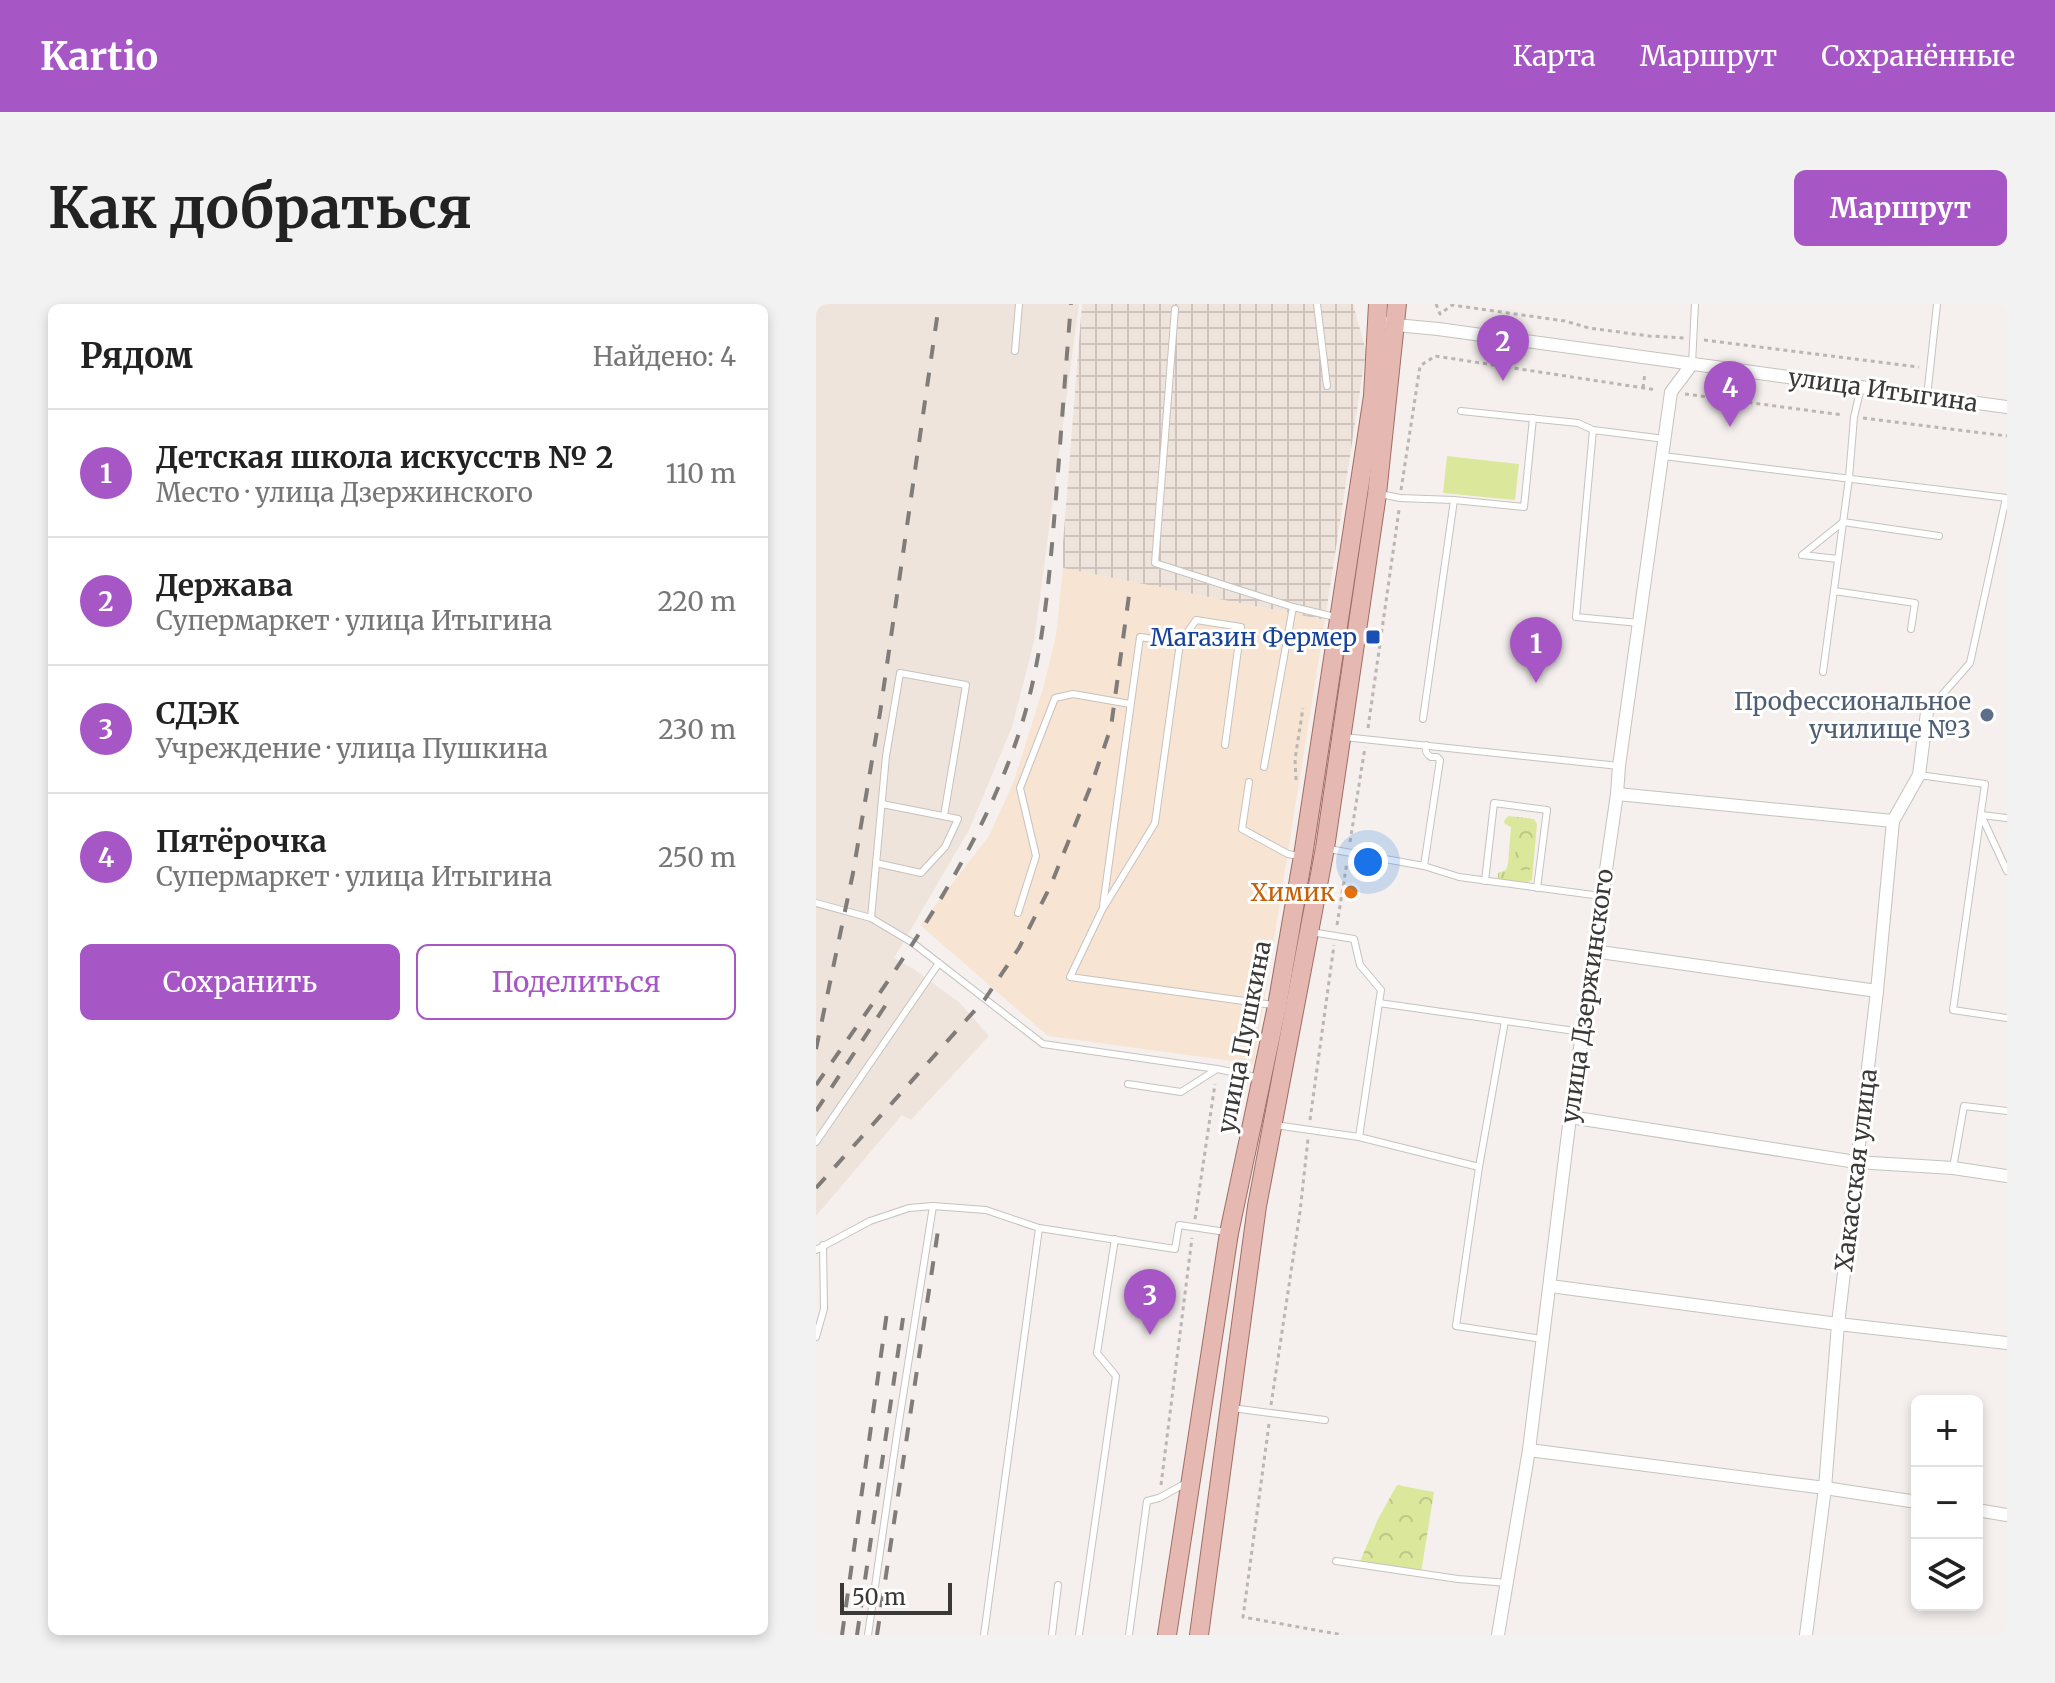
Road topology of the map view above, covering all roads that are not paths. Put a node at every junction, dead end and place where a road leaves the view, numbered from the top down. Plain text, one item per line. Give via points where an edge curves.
1 (1019, 304) edge
2 (1317, 304) edge
3 (1397, 304) edge
4 (1695, 304) edge
5 (1937, 304) edge
6 (1175, 309) dead end
7 (1381, 313) edge
8 (1015, 351) dead end
9 (1692, 364) junction
10 (1327, 386) dead end
11 (1861, 387) junction
12 (1927, 397) junction
13 (2007, 407) edge
14 (1461, 411) dead end
15 (1533, 418) junction
16 (1593, 430) junction
17 (1665, 439) junction
18 (1663, 456) junction
19 (1849, 478) junction
20 (1377, 494) junction
21 (2007, 498) edge
22 (1454, 500) junction
23 (1843, 522) junction
24 (1939, 536) dead end
25 (1838, 559) junction
26 (1834, 591) junction
27 (1293, 607) junction
28 (1338, 618) junction
29 (1639, 623) junction
30 (1911, 629) dead end
31 (1180, 643) junction
32 (1823, 672) dead end
33 (1130, 704) junction
34 (1927, 712) joint
35 (1423, 719) dead end
36 (1341, 736) junction
37 (1225, 745) dead end
38 (1426, 745) junction
39 (1619, 766) junction
40 (1264, 767) dead end
41 (1919, 775) junction
42 (1249, 782) dead end
43 (1617, 794) junction
44 (882, 804) junction
45 (1981, 815) junction
46 (944, 816) junction
47 (2007, 818) edge
48 (1893, 821) junction
49 (1325, 848) junction
50 (1303, 856) junction
51 (876, 863) junction
52 (1424, 866) junction
53 (2007, 871) edge
54 (1485, 881) junction
55 (1537, 888) junction
56 (1601, 896) junction
57 (816, 903) edge
58 (1102, 910) junction
59 (1018, 913) dead end
60 (871, 918) junction
61 (1311, 932) junction
62 (1593, 951) junction
63 (939, 963) junction
64 (1877, 991) junction
65 (1379, 1003) junction
66 (1277, 1006) junction
67 (2007, 1018) edge
68 (1505, 1021) junction
69 (1582, 1032) junction
70 (1217, 1069) junction
71 (1260, 1078) junction
72 (1280, 1082) junction
73 (1128, 1084) dead end
74 (2007, 1111) edge
75 (1570, 1117) junction
76 (1271, 1125) junction
77 (1359, 1137) junction
78 (816, 1142) edge
79 (1856, 1162) junction
80 (1479, 1167) junction
81 (1953, 1168) junction
82 (2007, 1176) edge
83 (933, 1206) junction
84 (1039, 1228) junction
85 (1229, 1233) junction
86 (1115, 1239) junction
87 (819, 1248) edge
88 (1550, 1286) junction
89 (1838, 1324) junction
90 (816, 1337) edge
91 (1542, 1339) junction
92 (2007, 1343) edge
93 (1228, 1408) junction
94 (1325, 1420) dead end
95 (1529, 1450) junction
96 (1191, 1480) junction
97 (1825, 1488) junction
98 (1911, 1501) edge
99 (1983, 1511) edge
100 (2007, 1515) edge
101 (1336, 1561) dead end
102 (1508, 1583) junction
103 (1058, 1585) dead end
104 (868, 1635) edge
105 (984, 1635) edge
106 (1052, 1635) edge
107 (1079, 1635) edge
108 (1129, 1635) edge
109 (1167, 1635) edge
110 (1199, 1635) edge
111 (1498, 1635) edge
112 (1806, 1635) edge

1 - 8 lane
2 - 10 lane
3 - 7 main road, улица Пушкина
4 - 9 lane
5 - 12 lane
6 - 27 lane via 1155,563
7 - 9 street, улица Итыгина via 1438,329
7 - 20 main road, улица Пушкина
7 - 28 main road, улица Пушкина
9 - 11 street, улица Итыгина
9 - 17 street, улица Дзержинского via 1671,392
11 - 12 street, улица Итыгина
11 - 19 lane
12 - 13 street, улица Итыгина
14 - 15 lane
15 - 16 lane
15 - 22 lane via 1524,507
16 - 17 lane
16 - 29 lane via 1576,617
17 - 18 street, улица Дзержинского
18 - 19 lane
18 - 29 street, улица Дзержинского
19 - 21 lane
19 - 23 lane
20 - 22 lane
20 - 36 main road, улица Пушкина
21 - 34 lane via 1970,663
22 - 35 lane
23 - 24 lane
23 - 25 lane
23 - 25 lane via 1802,555
25 - 26 lane
26 - 30 lane via 1915,603
26 - 32 lane
27 - 28 lane
27 - 40 lane
28 - 50 main road, улица Пушкина
29 - 39 street, улица Дзержинского
31 - 33 lane via 1140,637
31 - 37 lane via 1196,620 1241,627
31 - 58 lane via 1155,823
33 - 58 lane
33 - 59 lane via 1073,694 1055,698 1020,788 1036,856
34 - 41 street, Хакасская улица
36 - 38 lane
36 - 49 main road, улица Пушкина
38 - 39 lane
38 - 52 lane via 1428,755 1440,760
39 - 43 street, улица Дзержинского
41 - 45 lane via 1985,784
41 - 48 street, Хакасская улица
42 - 50 lane via 1242,829 1288,854
43 - 48 street
43 - 56 street, улица Дзержинского
44 - 46 lane
44 - 46 lane via 900,673 966,685
44 - 51 lane
45 - 47 lane
45 - 53 lane
45 - 67 lane via 1953,1010
46 - 51 lane via 958,819 945,847 921,873
48 - 64 street, Хакасская улица
49 - 52 lane
49 - 61 main road, улица Пушкина
50 - 66 main road, улица Пушкина
51 - 60 lane
52 - 54 lane
54 - 55 lane
54 - 55 lane via 1494,803 1547,810
55 - 56 lane
56 - 62 street, улица Дзержинского
57 - 60 lane
58 - 66 lane via 1070,977
60 - 63 lane
61 - 65 lane via 1354,939 1360,965 1381,990
61 - 72 main road, улица Пушкина
62 - 64 street
62 - 69 street, улица Дзержинского
63 - 70 lane via 1043,1044
63 - 78 lane
64 - 79 street, Хакасская улица
65 - 68 lane
65 - 77 lane
66 - 71 main road, улица Пушкина
68 - 69 lane
68 - 80 lane
69 - 75 street, улица Дзержинского
70 - 71 lane
70 - 73 lane via 1181,1092
71 - 72 lane
71 - 85 main road, улица Пушкина
72 - 76 main road, улица Пушкина
74 - 81 lane via 1964,1106
75 - 79 street
75 - 88 street, улица Дзержинского
76 - 77 lane
76 - 93 main road, улица Пушкина
77 - 80 lane
79 - 81 street
79 - 89 street, Хакасская улица
80 - 91 lane via 1456,1326
81 - 82 street
83 - 84 lane via 986,1210
83 - 87 lane via 870,1221
83 - 104 lane
84 - 86 lane
84 - 105 lane
85 - 86 lane via 1179,1225 1175,1249
85 - 96 main road, улица Пушкина
86 - 107 lane via 1097,1353 1116,1376
87 - 90 lane via 824,1309
88 - 89 street
88 - 91 street, улица Дзержинского
89 - 92 street
89 - 97 street, Хакасская улица
91 - 95 street, улица Дзержинского
93 - 94 lane
93 - 110 main road, улица Пушкина
95 - 97 street
95 - 102 street, улица Дзержинского
96 - 108 lane via 1147,1501
96 - 109 main road, улица Пушкина
97 - 98 street
97 - 112 street, Хакасская улица
99 - 100 street
101 - 102 lane
102 - 111 street, улица Дзержинского
103 - 106 lane

